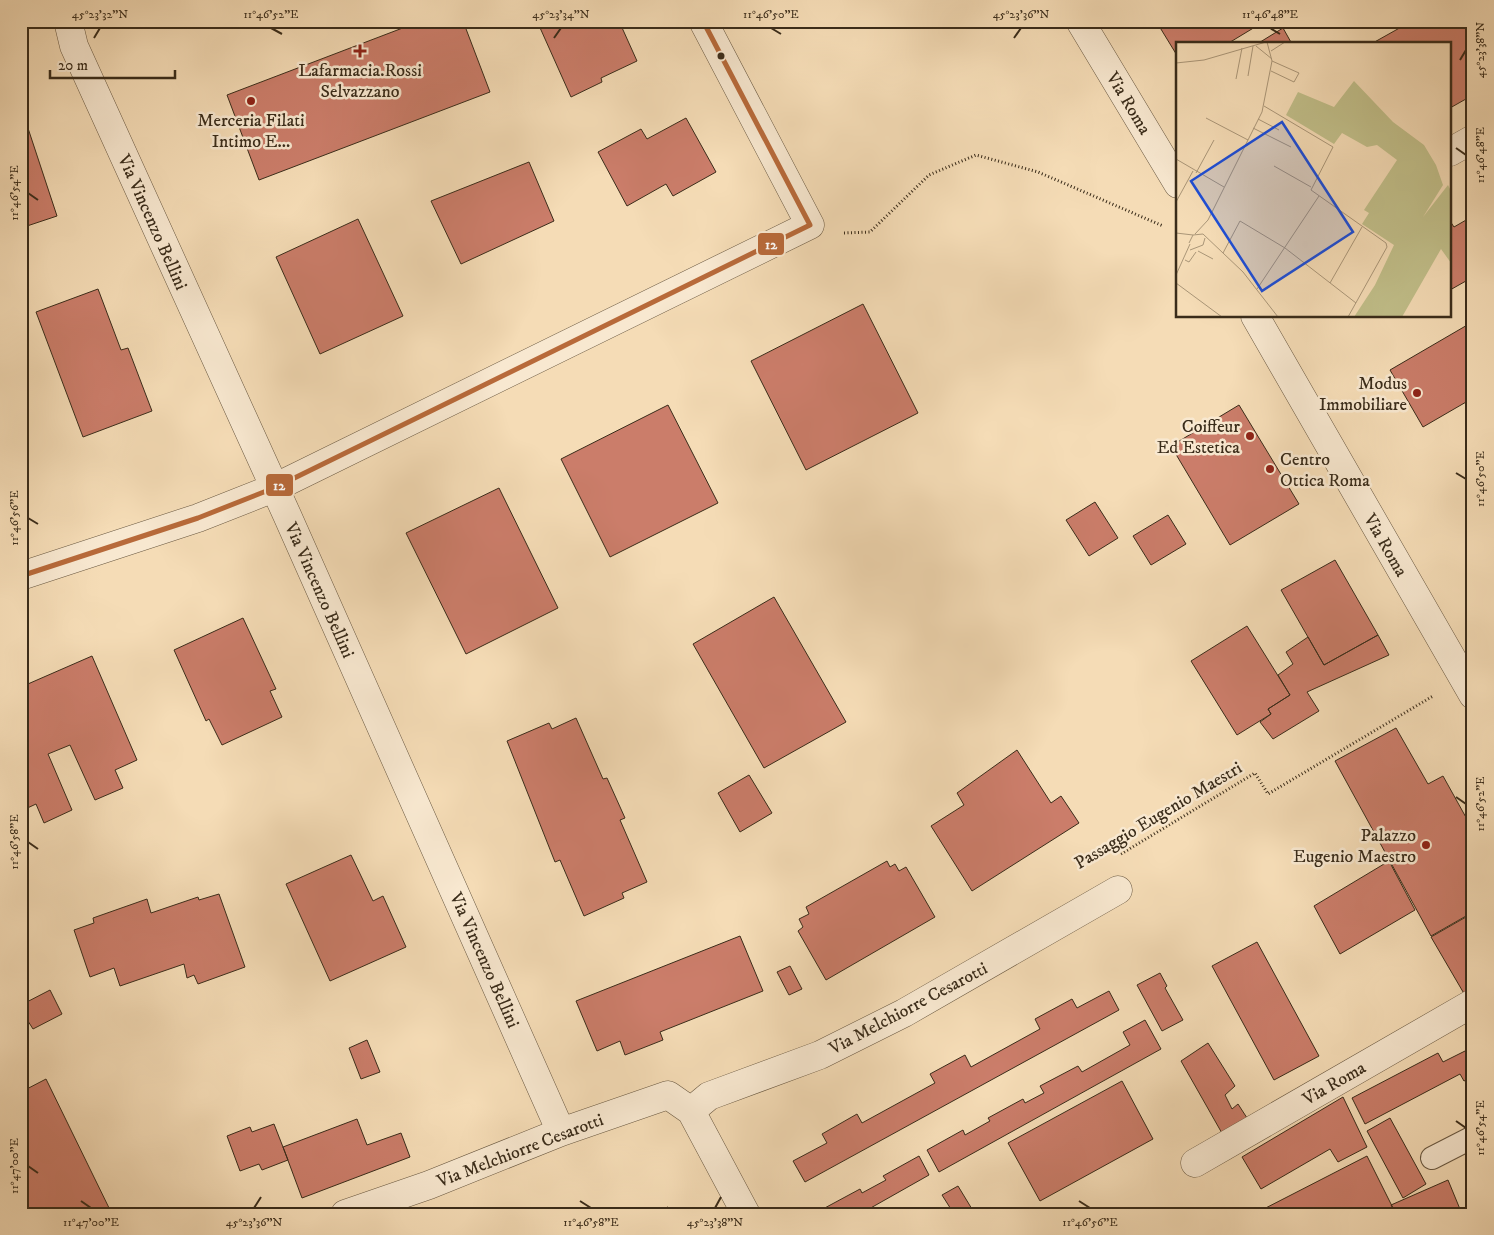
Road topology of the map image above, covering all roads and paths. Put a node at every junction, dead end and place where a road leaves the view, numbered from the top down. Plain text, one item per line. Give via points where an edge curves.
1 (68, 21) edge
2 (702, 21) edge
3 (1080, 21) edge
4 (1473, 139) edge
5 (1452, 151) edge
6 (1176, 181) edge
7 (1163, 226) dead end
8 (844, 233) dead end
9 (1257, 318) edge
10 (274, 488) junction
11 (21, 576) edge
12 (1436, 695) dead end
13 (1473, 695) edge
14 (1115, 857) dead end
15 (1118, 890) dead end
16 (1473, 1003) edge
17 (691, 1111) junction
18 (561, 1132) junction
19 (1473, 1137) edge
20 (1432, 1158) dead end
21 (1195, 1162) dead end
22 (345, 1214) edge
23 (746, 1214) edge

1 - 10 street, Via Vincenzo Bellini via 74,46
2 - 10 street via 810,225
3 - 6 street, Via Roma
4 - 5 street
7 - 8 path via 1038,172 976,156 929,175 870,232
9 - 13 street, Via Roma
10 - 11 street via 198,518
10 - 18 street, Via Vincenzo Bellini
12 - 14 path, Passaggio Eugenio Maestri via 1268,794 1255,773
15 - 17 street, Via Melchiorre Cesarotti via 904,1013 820,1055 709,1096
16 - 21 street, Via Roma
17 - 18 street, Via Melchiorre Cesarotti via 668,1095
17 - 23 street, Via Melchiorre Cesarotti
18 - 22 street, Via Melchiorre Cesarotti via 429,1185
19 - 20 lane

